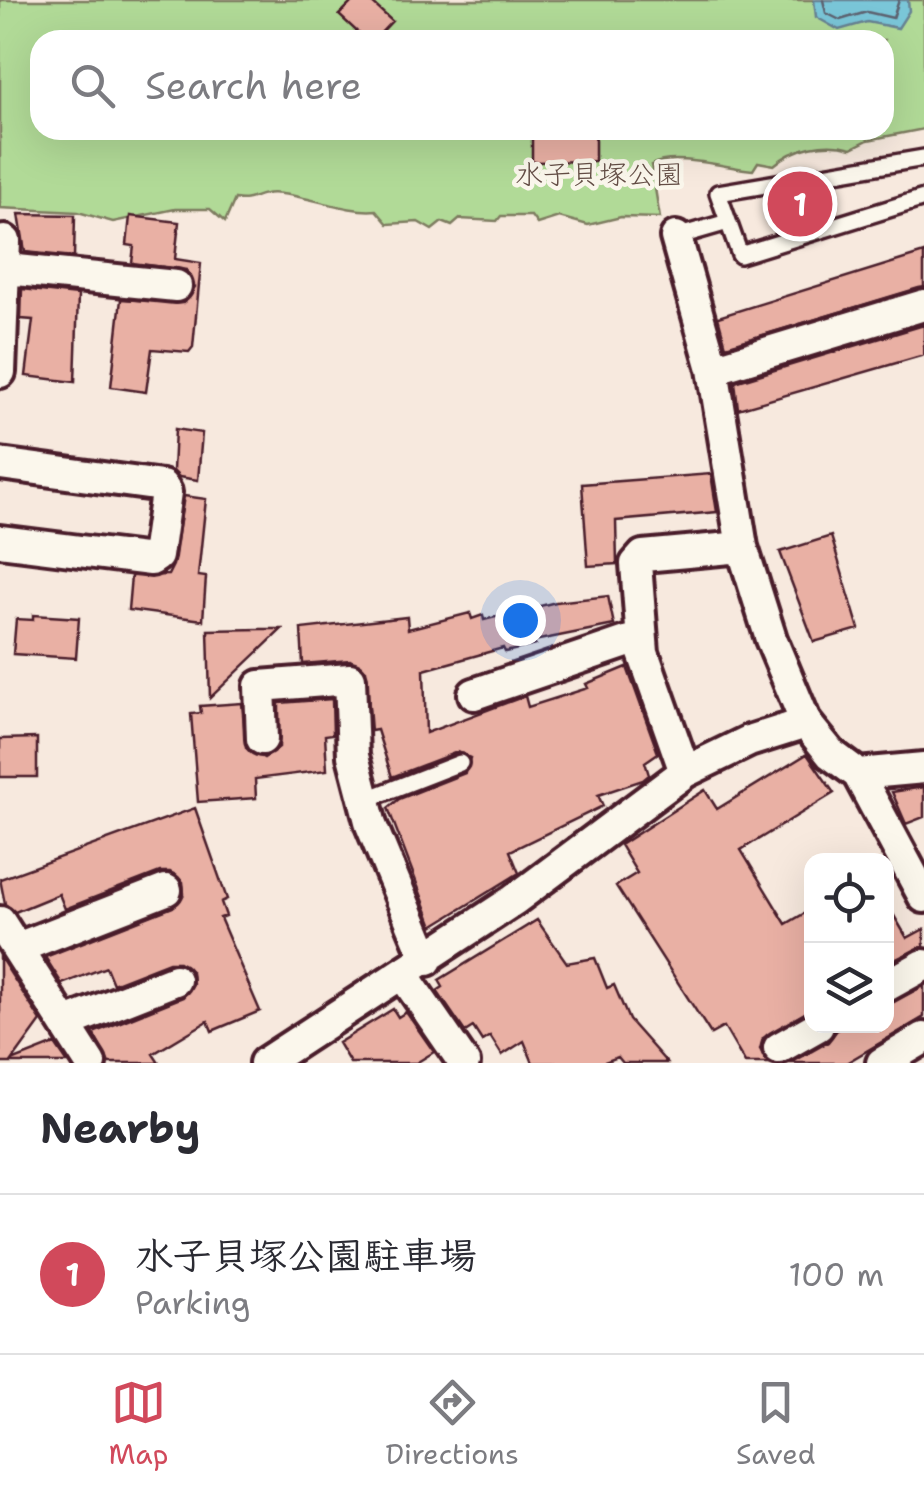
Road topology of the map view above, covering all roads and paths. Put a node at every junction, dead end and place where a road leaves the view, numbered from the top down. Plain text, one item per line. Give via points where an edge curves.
1 (924, 158) edge
2 (924, 198) edge
3 (728, 222) junction
4 (676, 237) joint
5 (4, 255) edge
6 (176, 286) dead end
7 (924, 305) edge
8 (713, 369) junction
9 (0, 372) edge
10 (0, 464) edge
11 (0, 541) edge
12 (742, 547) junction
13 (641, 637) junction
14 (474, 694) dead end
15 (806, 723) junction
16 (262, 739) dead end
17 (460, 763) dead end
18 (924, 768) edge
19 (685, 772) junction
20 (858, 774) junction
21 (365, 800) junction
22 (166, 890) dead end
23 (924, 896) edge
24 (0, 922) edge
25 (20, 948) junction
26 (924, 965) edge
27 (416, 968) junction
28 (175, 980) dead end
29 (894, 982) edge
30 (66, 1023) junction
31 (806, 1033) edge
32 (924, 1038) edge
33 (779, 1048) dead end
34 (90, 1063) edge
35 (265, 1063) edge
36 (464, 1063) edge
37 (882, 1063) edge

1 - 3 lane via 718,192
2 - 3 lane via 740,255
3 - 4 lane
4 - 8 street
5 - 6 street
5 - 9 street
7 - 8 street
8 - 12 street
10 - 11 street via 162,486 166,492 151,560
12 - 13 street via 643,556 636,564
12 - 15 street
13 - 14 street
13 - 19 street
15 - 19 street via 749,740
15 - 20 street
16 - 21 street via 260,686 350,680 353,756
17 - 21 lane
18 - 20 street
19 - 27 street
20 - 23 street
21 - 27 street
22 - 25 street
24 - 25 street
25 - 30 street
26 - 29 street
27 - 35 street
27 - 36 street
28 - 30 street
30 - 34 street
31 - 33 street
32 - 37 street

